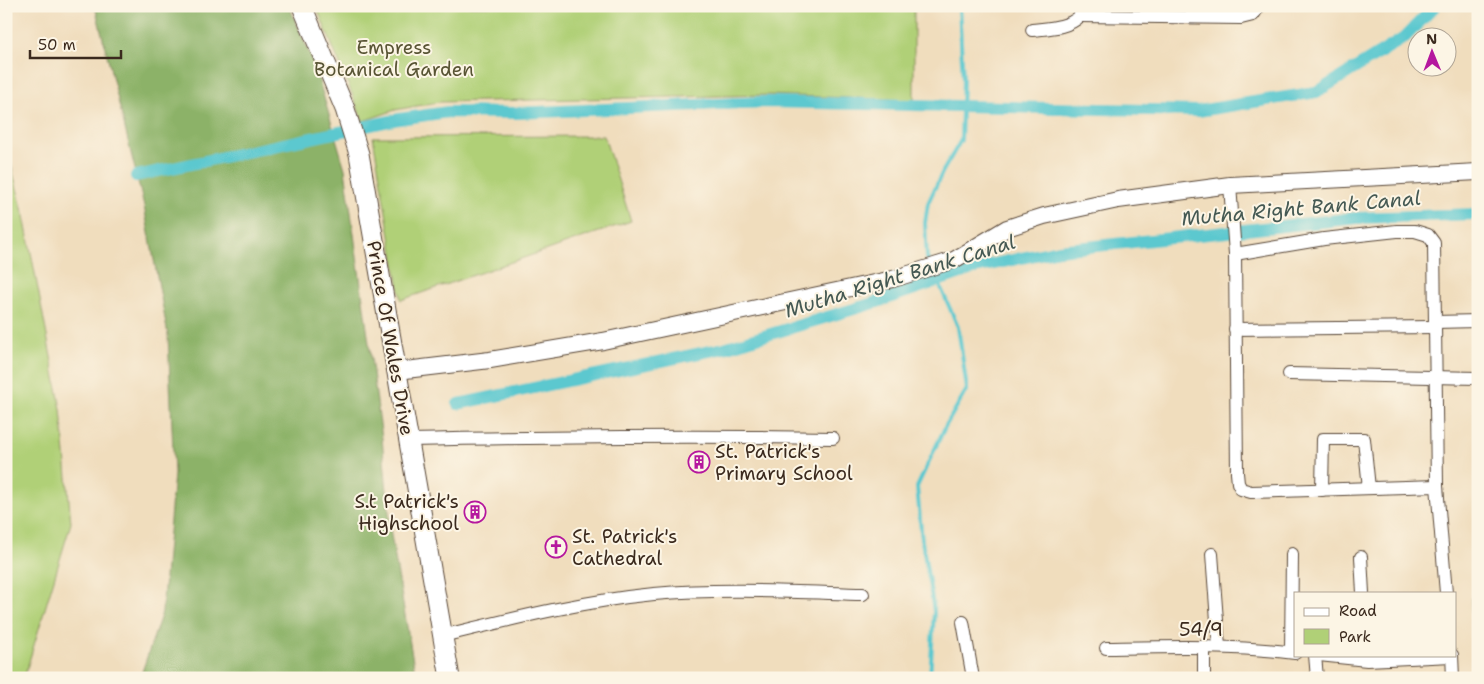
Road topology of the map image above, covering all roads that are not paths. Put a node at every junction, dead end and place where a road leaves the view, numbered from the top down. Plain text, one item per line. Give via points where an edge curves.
1 (302, 6) edge
2 (1259, 6) edge
3 (1080, 11) edge
4 (1032, 30) dead end
5 (1478, 172) edge
6 (1231, 193) junction
7 (1234, 249) junction
8 (1478, 321) edge
9 (1435, 324) junction
10 (1235, 330) junction
11 (397, 371) junction
12 (1290, 374) dead end
13 (1435, 377) junction
14 (1478, 378) edge
15 (833, 438) dead end
16 (408, 440) junction
17 (1437, 486) junction
18 (1370, 488) junction
19 (1322, 490) junction
20 (1212, 554) dead end
21 (1292, 554) dead end
22 (1361, 556) dead end
23 (1363, 592) edge
24 (1446, 592) edge
25 (863, 594) dead end
26 (963, 622) dead end
27 (442, 636) junction
28 (1204, 646) junction
29 (1219, 647) junction
30 (1106, 648) dead end
31 (1293, 652) edge
32 (1317, 656) edge
33 (1334, 656) edge
34 (1452, 656) edge
35 (1367, 658) edge
36 (450, 678) edge
37 (973, 678) edge
38 (1204, 678) edge
39 (1317, 678) edge
40 (1453, 678) edge

1 - 11 main road, Prince Of Wales Drive via 345,109 359,154
2 - 3 street via 1253,15 1241,18
3 - 4 street via 1074,22
5 - 6 street
6 - 7 street
6 - 11 street via 1118,200 1044,216 1007,228 954,260 893,279 603,341 490,360
7 - 9 street via 1396,231 1428,235 1434,243
7 - 10 street
8 - 9 street
9 - 10 street
9 - 13 street
10 - 19 street via 1237,473 1241,489 1251,492
11 - 16 main road, Prince Of Wales Drive
12 - 13 street
13 - 14 street
13 - 17 street
15 - 16 street via 613,436
16 - 27 main road, Prince Of Wales Drive
17 - 18 street
17 - 24 street
18 - 19 street
18 - 19 street via 1364,439 1323,439
20 - 29 street
21 - 31 street
22 - 23 street
25 - 27 street via 735,591 655,594 581,604
26 - 37 street
27 - 36 main road, Prince Of Wales Drive
28 - 29 street, 54/9
28 - 30 street, 54/9
28 - 38 street
29 - 31 street, 54/9
32 - 39 street
33 - 35 street
34 - 35 street
34 - 40 street

